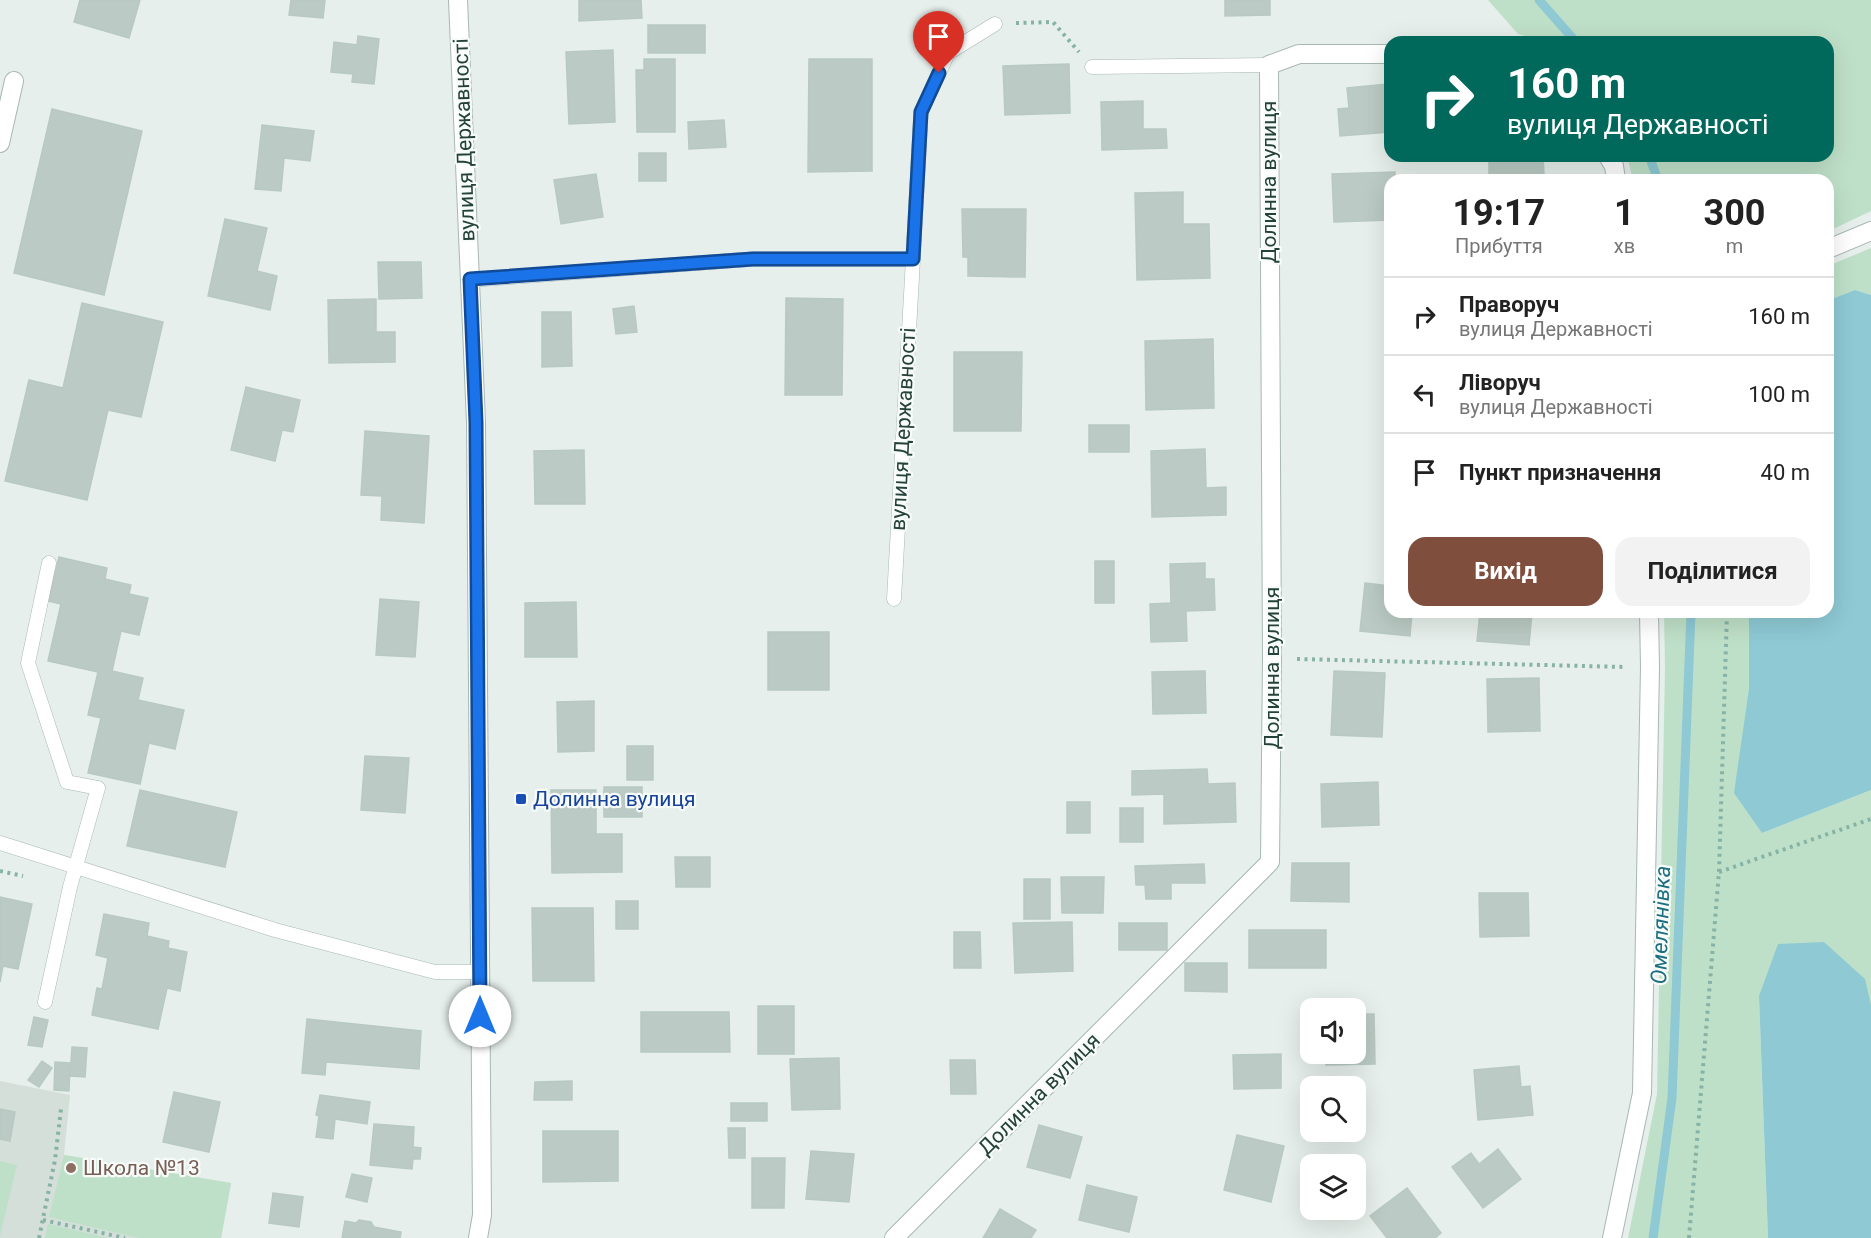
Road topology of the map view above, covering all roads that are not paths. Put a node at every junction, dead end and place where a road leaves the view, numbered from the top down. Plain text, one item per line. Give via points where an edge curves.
1 (458, 0) edge
2 (994, 24) road end
3 (1384, 54) edge
4 (1269, 65) junction
5 (1092, 67) road end
6 (14, 81) dead end
7 (0, 143) edge
8 (1871, 231) edge
9 (1834, 246) edge
10 (913, 259) junction
11 (470, 279) junction
12 (49, 563) dead end
13 (894, 599) dead end
14 (1649, 618) edge
15 (0, 843) edge
16 (76, 866) junction
17 (480, 972) junction
18 (45, 1002) dead end
19 (478, 1238) edge
20 (894, 1238) edge
21 (1612, 1238) edge

1 - 11 street, вулиця Державності
2 - 10 lane, вулиця Державності via 948,53 921,112
3 - 4 street via 1299,54
4 - 5 lane
4 - 20 street, Долинна вулиця via 1270,862
6 - 7 street
8 - 9 street
10 - 11 lane via 753,259
10 - 13 lane, вулиця Державності
11 - 17 street, вулиця Державності via 476,422
12 - 16 lane via 28,663 66,782 98,788
14 - 21 street via 1642,1093
15 - 16 lane
16 - 17 lane via 286,933 435,972
16 - 18 lane
17 - 19 street, вулиця Державності via 482,1215

